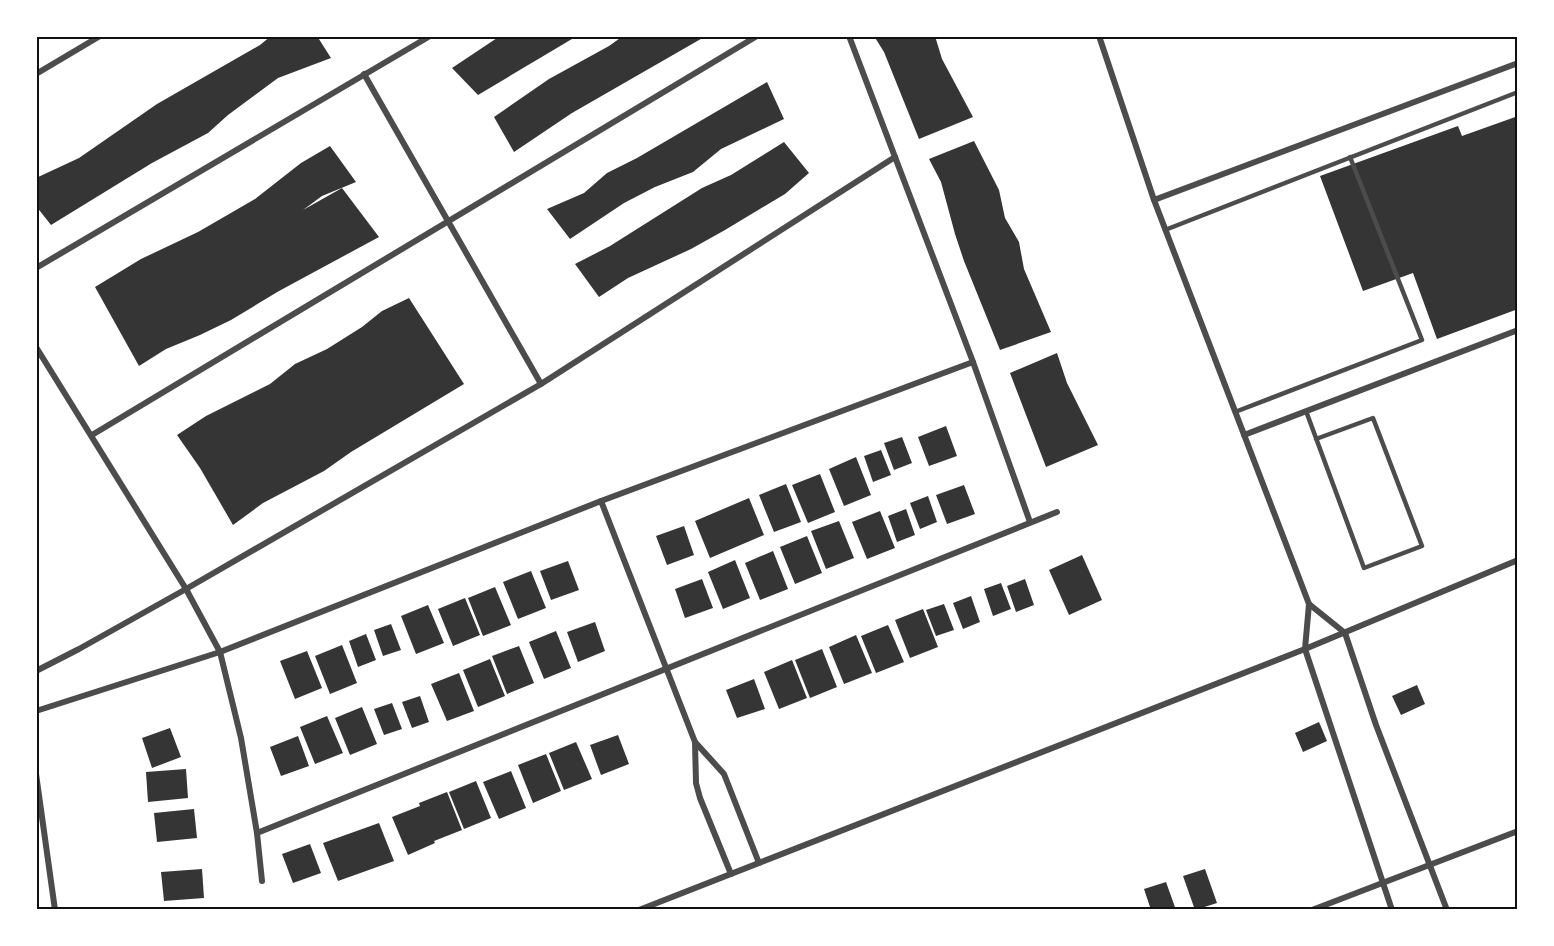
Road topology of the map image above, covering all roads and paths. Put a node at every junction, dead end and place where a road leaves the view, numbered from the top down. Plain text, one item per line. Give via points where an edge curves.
1 (100, 36) edge
2 (430, 36) edge
3 (757, 36) edge
4 (849, 36) edge
5 (1099, 36) edge
6 (1518, 63) edge
7 (36, 74) edge
8 (364, 74) junction
9 (1518, 92) edge
10 (895, 157) junction
11 (1350, 158) junction
12 (1154, 200) junction
13 (450, 222) junction
14 (1165, 230) junction
15 (36, 268) edge
16 (1518, 330) edge
17 (36, 347) edge
18 (973, 362) junction
19 (541, 384) junction
20 (1306, 411) junction
21 (1235, 412) junction
22 (92, 435) junction
23 (1244, 435) junction
24 (1316, 439) junction
25 (601, 501) junction
26 (1057, 512) dead end
27 (1030, 522) junction
28 (1518, 560) edge
29 (186, 589) junction
30 (1309, 604) junction
31 (1345, 633) junction
32 (1305, 650) junction
33 (220, 652) junction
34 (665, 669) junction
35 (36, 671) edge
36 (36, 711) edge
37 (695, 742) junction
38 (36, 774) edge
39 (1518, 831) edge
40 (257, 833) junction
41 (759, 863) junction
42 (1429, 865) junction
43 (731, 874) junction
44 (262, 880) dead end
45 (1382, 882) junction
46 (55, 910) edge
47 (639, 910) edge
48 (1312, 910) edge
49 (1392, 910) edge
50 (1447, 910) edge

1 - 7 street
2 - 8 street
3 - 13 street
4 - 10 street
5 - 12 street
6 - 12 street
8 - 13 street
8 - 15 street
9 - 11 lane
10 - 18 street
10 - 19 street
11 - 14 lane
11 - 21 lane via 1422,340
12 - 14 street
13 - 19 street
13 - 22 street
14 - 21 street
16 - 20 street
17 - 22 street
18 - 25 street
18 - 27 street
19 - 29 street
20 - 23 street
20 - 24 lane
21 - 23 street
22 - 29 street
23 - 30 street
24 - 24 lane via 1364,568 1422,546 1374,418
25 - 33 street
25 - 34 street
26 - 27 street
27 - 34 street
28 - 31 street
29 - 33 street
29 - 35 street
30 - 31 street
30 - 32 street
31 - 32 street
31 - 42 street
32 - 41 street
32 - 45 street
33 - 36 street
33 - 40 street via 241,738
34 - 37 street
34 - 40 street
37 - 41 street via 724,774
37 - 43 street via 700,798
38 - 46 street
39 - 42 street
40 - 44 street
41 - 43 street
42 - 45 street
42 - 50 street
43 - 47 street
45 - 48 street
45 - 49 street

